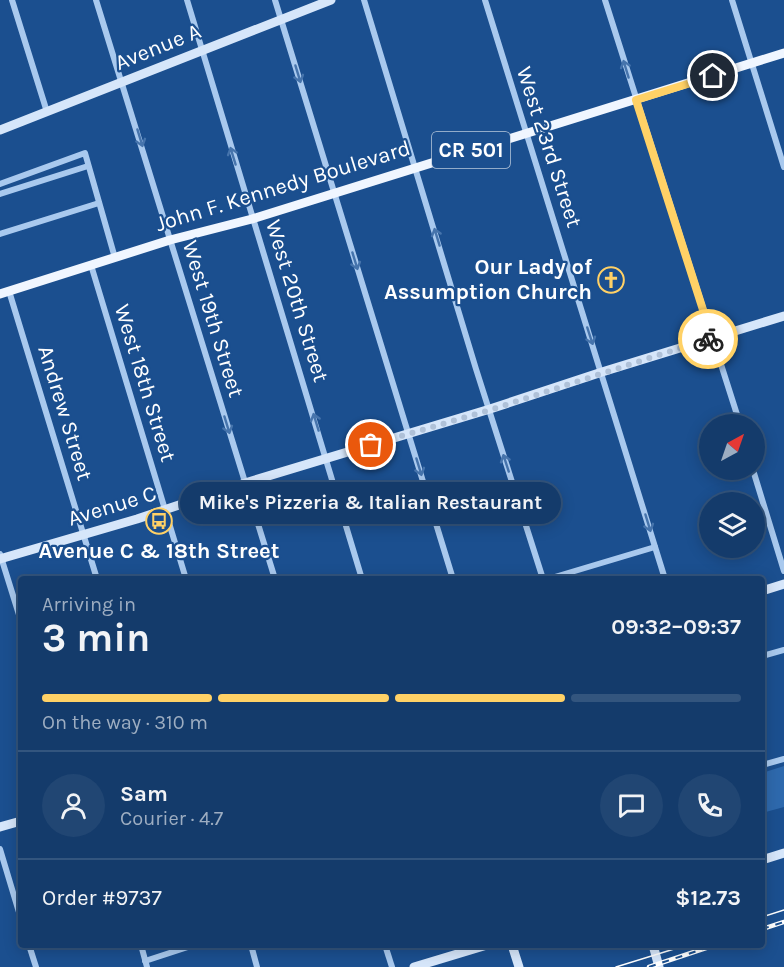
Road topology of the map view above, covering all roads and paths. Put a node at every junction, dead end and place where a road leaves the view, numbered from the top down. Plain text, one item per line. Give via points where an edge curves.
1 (12, 0) edge
2 (96, 0) edge
3 (187, 0) edge
4 (275, 0) edge
5 (331, 0) edge
6 (364, 0) edge
7 (485, 0) edge
8 (605, 0) edge
9 (732, 0) edge
10 (281, 18) junction
11 (202, 51) junction
12 (784, 53) edge
13 (752, 63) junction
14 (123, 82) junction
15 (636, 100) junction
16 (47, 112) junction
17 (0, 130) edge
18 (527, 133) junction
19 (88, 166) junction
20 (416, 166) junction
21 (784, 167) edge
22 (0, 184) edge
23 (333, 192) junction
24 (0, 194) edge
25 (99, 203) junction
26 (252, 219) junction
27 (0, 234) edge
28 (170, 240) junction
29 (115, 258) junction
30 (91, 266) junction
31 (5, 292) edge
32 (784, 316) edge
33 (712, 338) junction
34 (602, 372) junction
35 (490, 410) junction
36 (737, 414) edge
37 (409, 432) junction
38 (327, 458) junction
39 (756, 480) edge
40 (245, 483) junction
41 (165, 510) junction
42 (83, 535) junction
43 (655, 547) junction
44 (0, 557) edge
45 (784, 571) edge
46 (96, 576) edge
47 (185, 576) edge
48 (274, 576) edge
49 (361, 576) edge
50 (452, 576) edge
51 (542, 576) edge
52 (558, 576) edge
53 (664, 576) edge
54 (784, 584) edge
55 (765, 590) edge
56 (18, 612) edge
57 (784, 650) edge
58 (765, 655) edge
59 (784, 759) edge
60 (765, 764) edge
61 (18, 821) edge
62 (0, 827) edge
63 (0, 849) edge
64 (784, 853) edge
65 (765, 859) edge
66 (18, 907) edge
67 (30, 948) edge
68 (142, 948) edge
69 (186, 948) edge
70 (252, 948) edge
71 (386, 948) edge
72 (477, 948) edge
73 (513, 948) edge
74 (654, 948) edge
75 (146, 964) edge
76 (36, 967) edge
77 (258, 967) edge
78 (392, 967) edge
79 (414, 967) edge
80 (519, 967) edge
81 (659, 967) edge

1 - 16 street
2 - 14 street, West 19th Street
3 - 11 street, West 20th Street
4 - 10 street
5 - 10 main road, Avenue A
6 - 20 street
7 - 18 street, West 23rd Street
15 -> 8 street
9 - 13 street
10 - 11 main road, Avenue A
10 -> 23 street
11 - 14 main road, Avenue A
26 -> 11 street, West 20th Street
12 - 13 main road, John F. Kennedy Boulevard / CR 501
13 - 15 main road, John F. Kennedy Boulevard / CR 501
13 - 21 street
14 - 16 main road, Avenue A
14 -> 28 street, West 19th Street
15 - 18 main road, John F. Kennedy Boulevard / CR 501
15 - 33 street
16 - 17 main road, Avenue A
18 - 20 main road, John F. Kennedy Boulevard / CR 501
18 -> 34 street, West 23rd Street
19 - 22 street via 85,153
19 - 24 street
19 - 25 street
20 - 23 main road, John F. Kennedy Boulevard / CR 501
35 -> 20 street
23 - 26 main road, John F. Kennedy Boulevard / CR 501
23 -> 37 street
25 - 27 street
25 - 29 street
26 - 28 main road, John F. Kennedy Boulevard / CR 501
38 -> 26 street, West 20th Street
28 - 29 main road, John F. Kennedy Boulevard / CR 501
28 -> 40 street, West 19th Street
29 - 30 main road, John F. Kennedy Boulevard / CR 501
30 - 31 main road, John F. Kennedy Boulevard / CR 501
30 - 41 street, West 18th Street
31 - 42 street, Andrew Street
32 - 33 main road, Avenue C
33 - 34 main road, Avenue C
33 - 36 street
34 - 35 main road, Avenue C
34 -> 43 street, West 23rd Street
35 - 37 main road, Avenue C
51 -> 35 street
37 - 38 main road, Avenue C
37 -> 50 street
38 - 40 main road, Avenue C
38 - 49 street, West 20th Street
39 - 45 street
40 - 41 main road, Avenue C
40 - 48 street, West 19th Street
41 - 42 main road, Avenue C
41 - 47 street, West 18th Street
42 - 44 main road, Avenue C
42 - 46 street, Andrew Street
43 - 52 street
43 - 53 street, West 23rd Street
44 - 56 street
54 - 55 main road
57 - 58 street
59 - 60 street
61 - 62 main road
63 - 66 street
64 - 65 main road
67 - 76 street
68 - 75 street
69 - 75 street
70 - 77 street
71 - 78 street
72 - 79 main road
73 - 80 main road
74 - 81 main road

